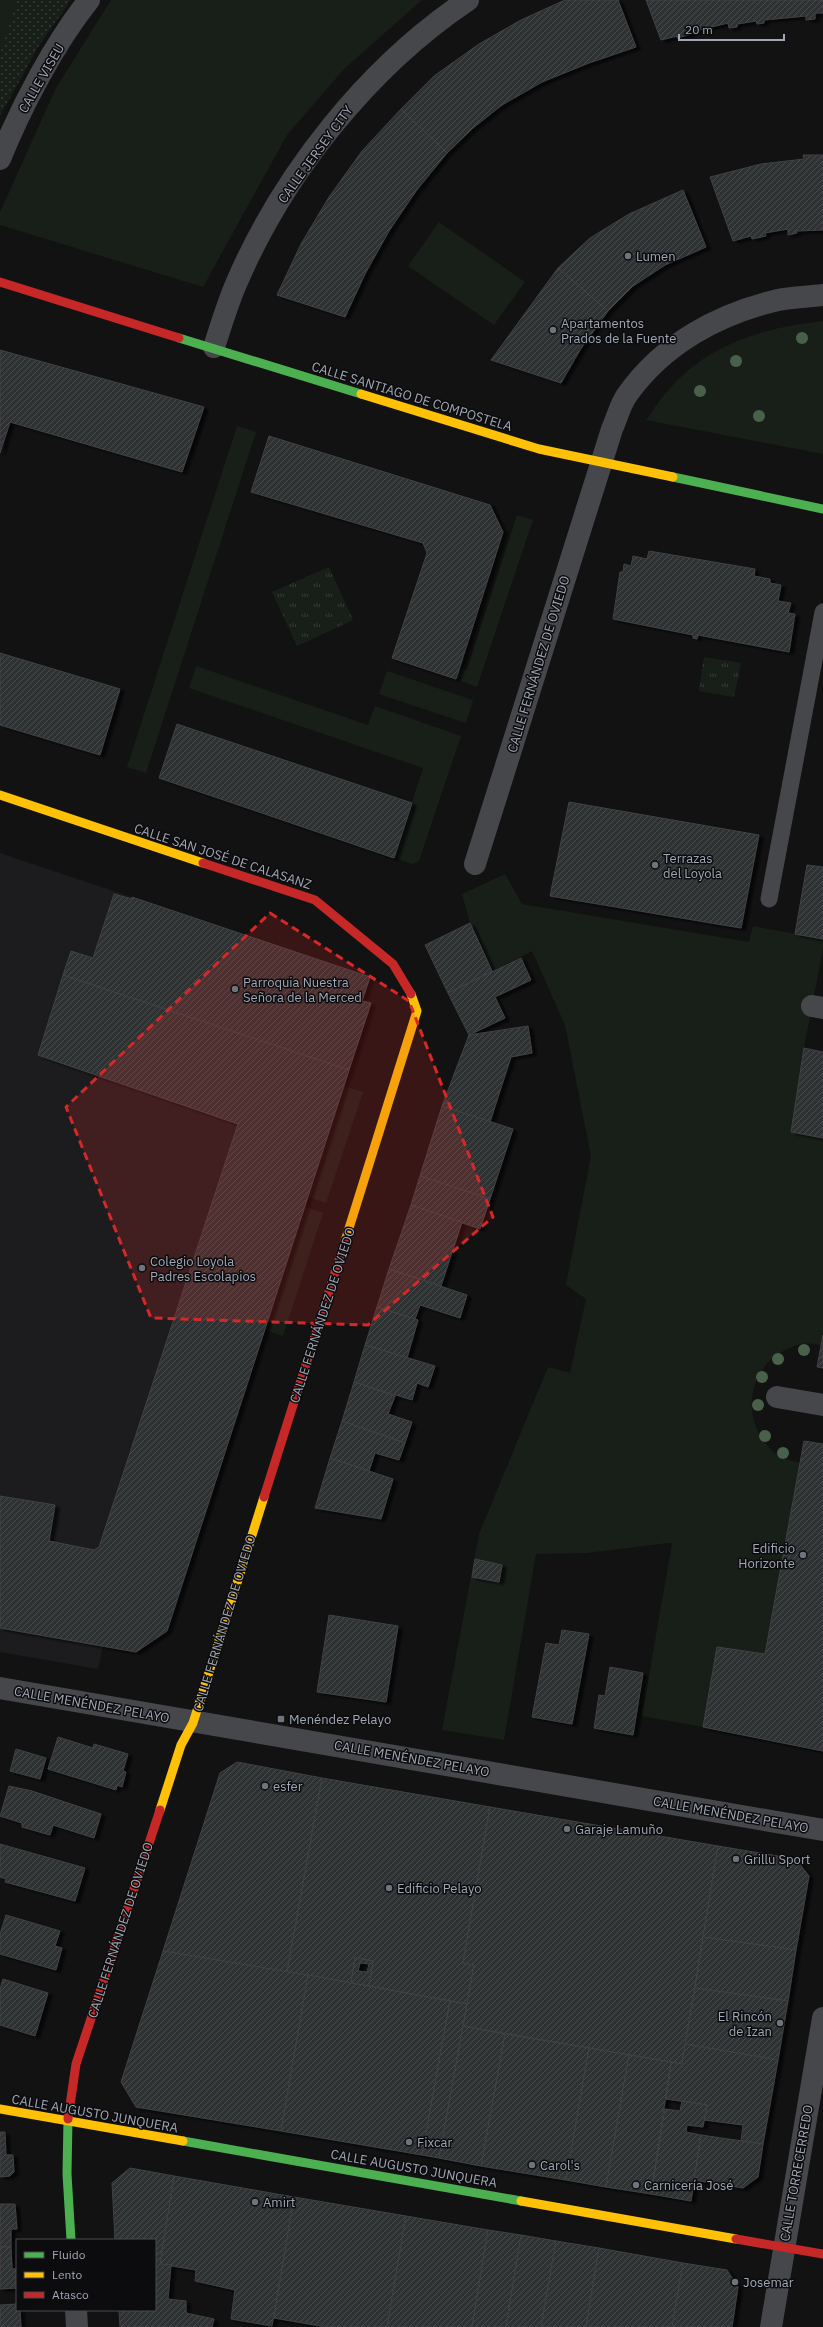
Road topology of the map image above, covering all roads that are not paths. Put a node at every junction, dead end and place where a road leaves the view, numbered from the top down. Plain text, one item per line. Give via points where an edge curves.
1 (89, 0) edge
2 (468, 0) edge
3 (0, 159) edge
4 (0, 282) edge
5 (823, 295) edge
6 (214, 347) junction
7 (601, 464) junction
8 (823, 509) edge
9 (823, 612) edge
10 (0, 795) edge
11 (475, 864) dead end
12 (769, 899) dead end
13 (417, 1011) joint
14 (777, 1397) dead end
15 (823, 1405) edge
16 (0, 1688) edge
17 (193, 1723) junction
18 (823, 1830) edge
19 (823, 2018) edge
20 (0, 2110) edge
21 (68, 2120) junction
22 (71, 2239) edge
23 (784, 2246) junction
24 (823, 2254) edge
25 (76, 2311) edge
26 (77, 2327) edge
27 (771, 2327) edge

1 - 3 street, CALLE VISEU via 23,108
2 - 6 street, CALLE JERSEY CITY via 440,19 401,52 367,85 334,123 255,244 236,284
4 - 6 street, CALLE SANTIAGO DE COMPOSTELA
5 - 7 street, CALLE FERNÁNDEZ DE OVIEDO via 778,300 731,314 690,333 655,362 626,396
6 - 7 street, CALLE SANTIAGO DE COMPOSTELA via 539,449
7 - 8 street, CALLE SANTIAGO DE COMPOSTELA
7 - 11 street, CALLE FERNÁNDEZ DE OVIEDO
9 - 12 lane
10 - 13 street, CALLE SAN JOSÉ DE CALASANZ via 315,900 393,964 410,989
13 - 17 street, CALLE FERNÁNDEZ DE OVIEDO
14 - 15 street
16 - 17 street, CALLE MENÉNDEZ PELAYO
17 - 18 street, CALLE MENÉNDEZ PELAYO via 394,1754
17 - 21 street, CALLE FERNÁNDEZ DE OVIEDO via 181,1745 76,2064
19 - 23 street, CALLE TORRECERREDO
20 - 21 street, CALLE AUGUSTO JUNQUERA
21 - 22 street, CALLE FERNÁNDEZ DE OVIEDO via 66,2158
21 - 23 street, CALLE AUGUSTO JUNQUERA
23 - 24 street, CALLE AUGUSTO JUNQUERA
23 - 27 street, CALLE TORRECERREDO
25 - 26 street

